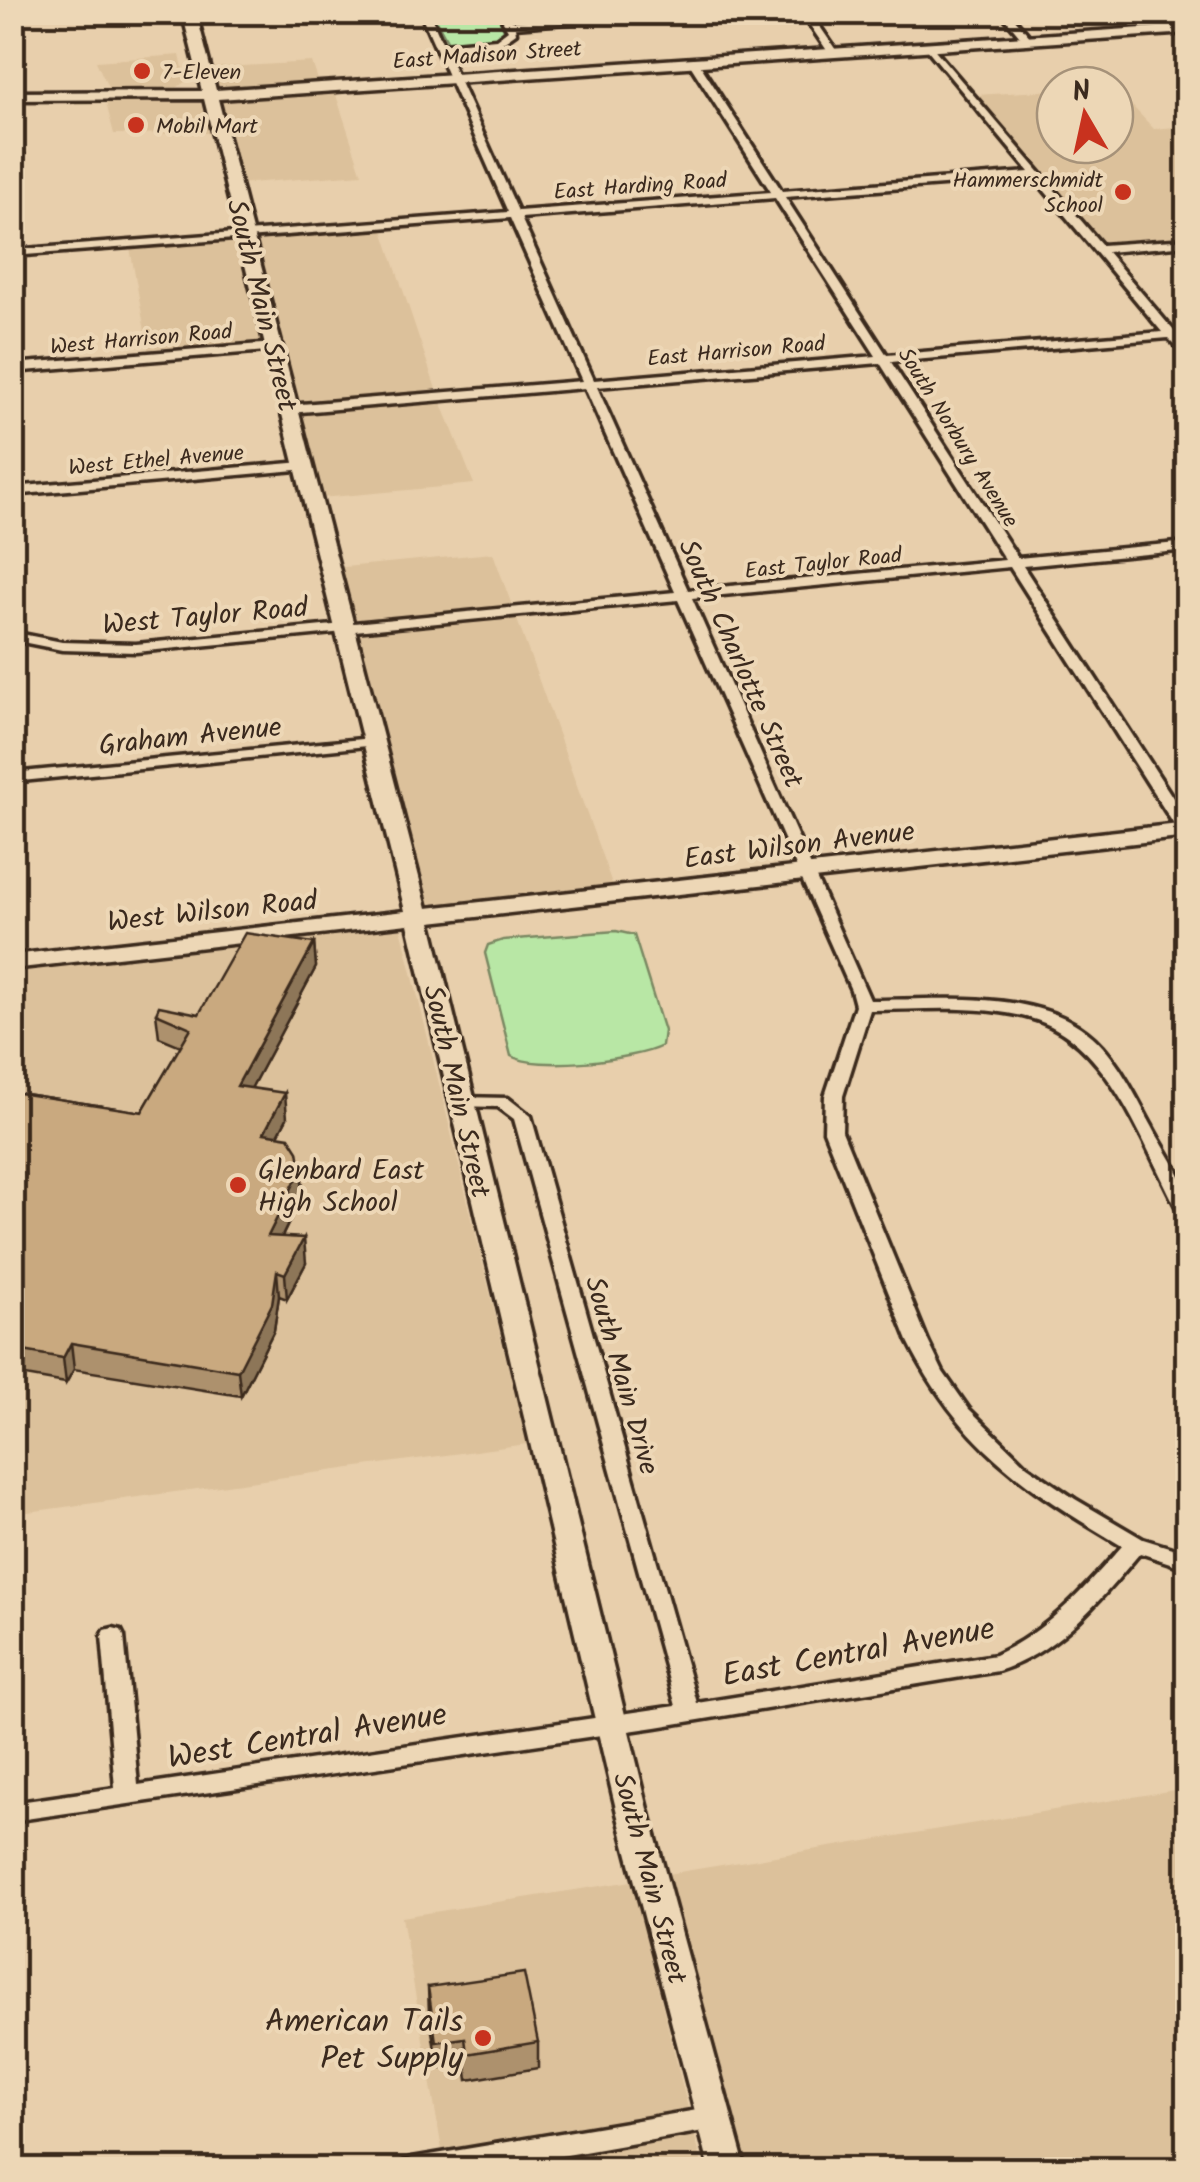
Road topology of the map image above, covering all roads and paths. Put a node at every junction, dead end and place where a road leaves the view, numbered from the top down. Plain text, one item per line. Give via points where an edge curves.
1 (189, 12) edge
2 (424, 12) edge
3 (502, 12) edge
4 (700, 12) edge
5 (805, 12) edge
6 (1004, 12) edge
7 (510, 24) junction
8 (1188, 29) edge
9 (1028, 40) junction
10 (439, 47) junction
11 (930, 47) junction
12 (833, 53) junction
13 (694, 63) junction
14 (454, 79) junction
15 (208, 95) junction
16 (12, 96) edge
17 (12, 119) edge
18 (12, 159) edge
19 (1037, 175) junction
20 (780, 195) junction
21 (514, 215) junction
22 (246, 236) junction
23 (1188, 242) edge
24 (1099, 249) junction
25 (12, 253) edge
26 (1188, 332) edge
27 (1170, 334) junction
28 (274, 348) junction
29 (1188, 354) edge
30 (885, 357) junction
31 (12, 368) edge
32 (591, 383) junction
33 (289, 409) junction
34 (303, 466) junction
35 (12, 491) edge
36 (1188, 546) edge
37 (1015, 563) junction
38 (684, 596) junction
39 (343, 628) junction
40 (12, 636) edge
41 (372, 742) junction
42 (12, 778) edge
43 (1186, 831) edge
44 (807, 873) junction
45 (418, 918) junction
46 (12, 962) edge
47 (863, 1005) junction
48 (460, 1102) junction
49 (1188, 1212) edge
50 (1136, 1544) junction
51 (1188, 1561) edge
52 (113, 1636) dead end
53 (689, 1713) junction
54 (610, 1722) junction
55 (128, 1794) junction
56 (12, 1812) edge
57 (714, 2118) junction
58 (412, 2170) edge
59 (728, 2170) edge

1 - 15 main road, South Main Street
2 - 10 street, South Charlotte Street
3 - 7 street
4 - 7 street
5 - 12 street
6 - 9 street
7 - 10 street via 512,34 498,42
8 - 9 main road, East Madison Street
9 - 11 main road, East Madison Street
10 - 14 street, South Charlotte Street
11 - 12 main road, East Madison Street
11 - 19 street
12 - 13 main road, East Madison Street
13 - 14 main road, East Madison Street
13 - 20 street, South Norbury Avenue
14 - 15 main road, East Madison Street
14 - 21 street, South Charlotte Street
15 - 16 main road, East Madison Street
15 - 22 main road, South Main Street
17 - 18 street via 18,154
19 - 20 street, East Harding Road
19 - 24 street
20 - 21 street, East Harding Road
20 - 30 street, South Norbury Avenue
21 - 22 street, East Harding Road
21 - 32 street, South Charlotte Street
22 - 25 street, East Harding Road
22 - 28 main road, South Main Street
23 - 24 street
24 - 27 street
26 - 27 street, East Harrison Road
27 - 29 street
27 - 30 street, East Harrison Road
28 - 31 street, West Harrison Road
28 - 33 main road, South Main Street
30 - 32 street, East Harrison Road
30 - 37 street, South Norbury Avenue
32 - 33 street, East Harrison Road
32 - 38 street, South Charlotte Street
33 - 34 main road, South Main Street
34 - 35 street, West Ethel Avenue
34 - 39 main road, South Main Street
36 - 37 street, East Taylor Road
37 - 38 street, East Taylor Road
37 - 43 street, South Norbury Avenue
38 - 39 street, East Taylor Road
38 - 44 street, South Charlotte Street
39 - 40 street, West Taylor Road via 120,649
39 - 41 main road, South Main Street
41 - 42 street, Graham Avenue
41 - 45 main road, South Main Street
43 - 44 main road, East Wilson Avenue
44 - 45 main road, East Wilson Avenue
44 - 47 street, South Charlotte Street
45 - 46 main road, West Wilson Road
45 - 48 main road, South Main Street
47 - 49 street via 1011,1009 1068,1026 1100,1053
47 - 50 street via 834,1096 833,1130 934,1374 962,1414 1020,1471
48 - 53 street, South Main Drive via 502,1102 522,1116
48 - 54 main road, South Main Street
50 - 51 street
50 - 53 street, East Central Avenue via 1065,1625 1023,1654
52 - 55 street
53 - 54 street, East Central Avenue
54 - 55 street, West Central Avenue
54 - 57 main road, South Main Street
55 - 56 street, West Central Avenue
57 - 58 street
57 - 59 main road, South Main Street

